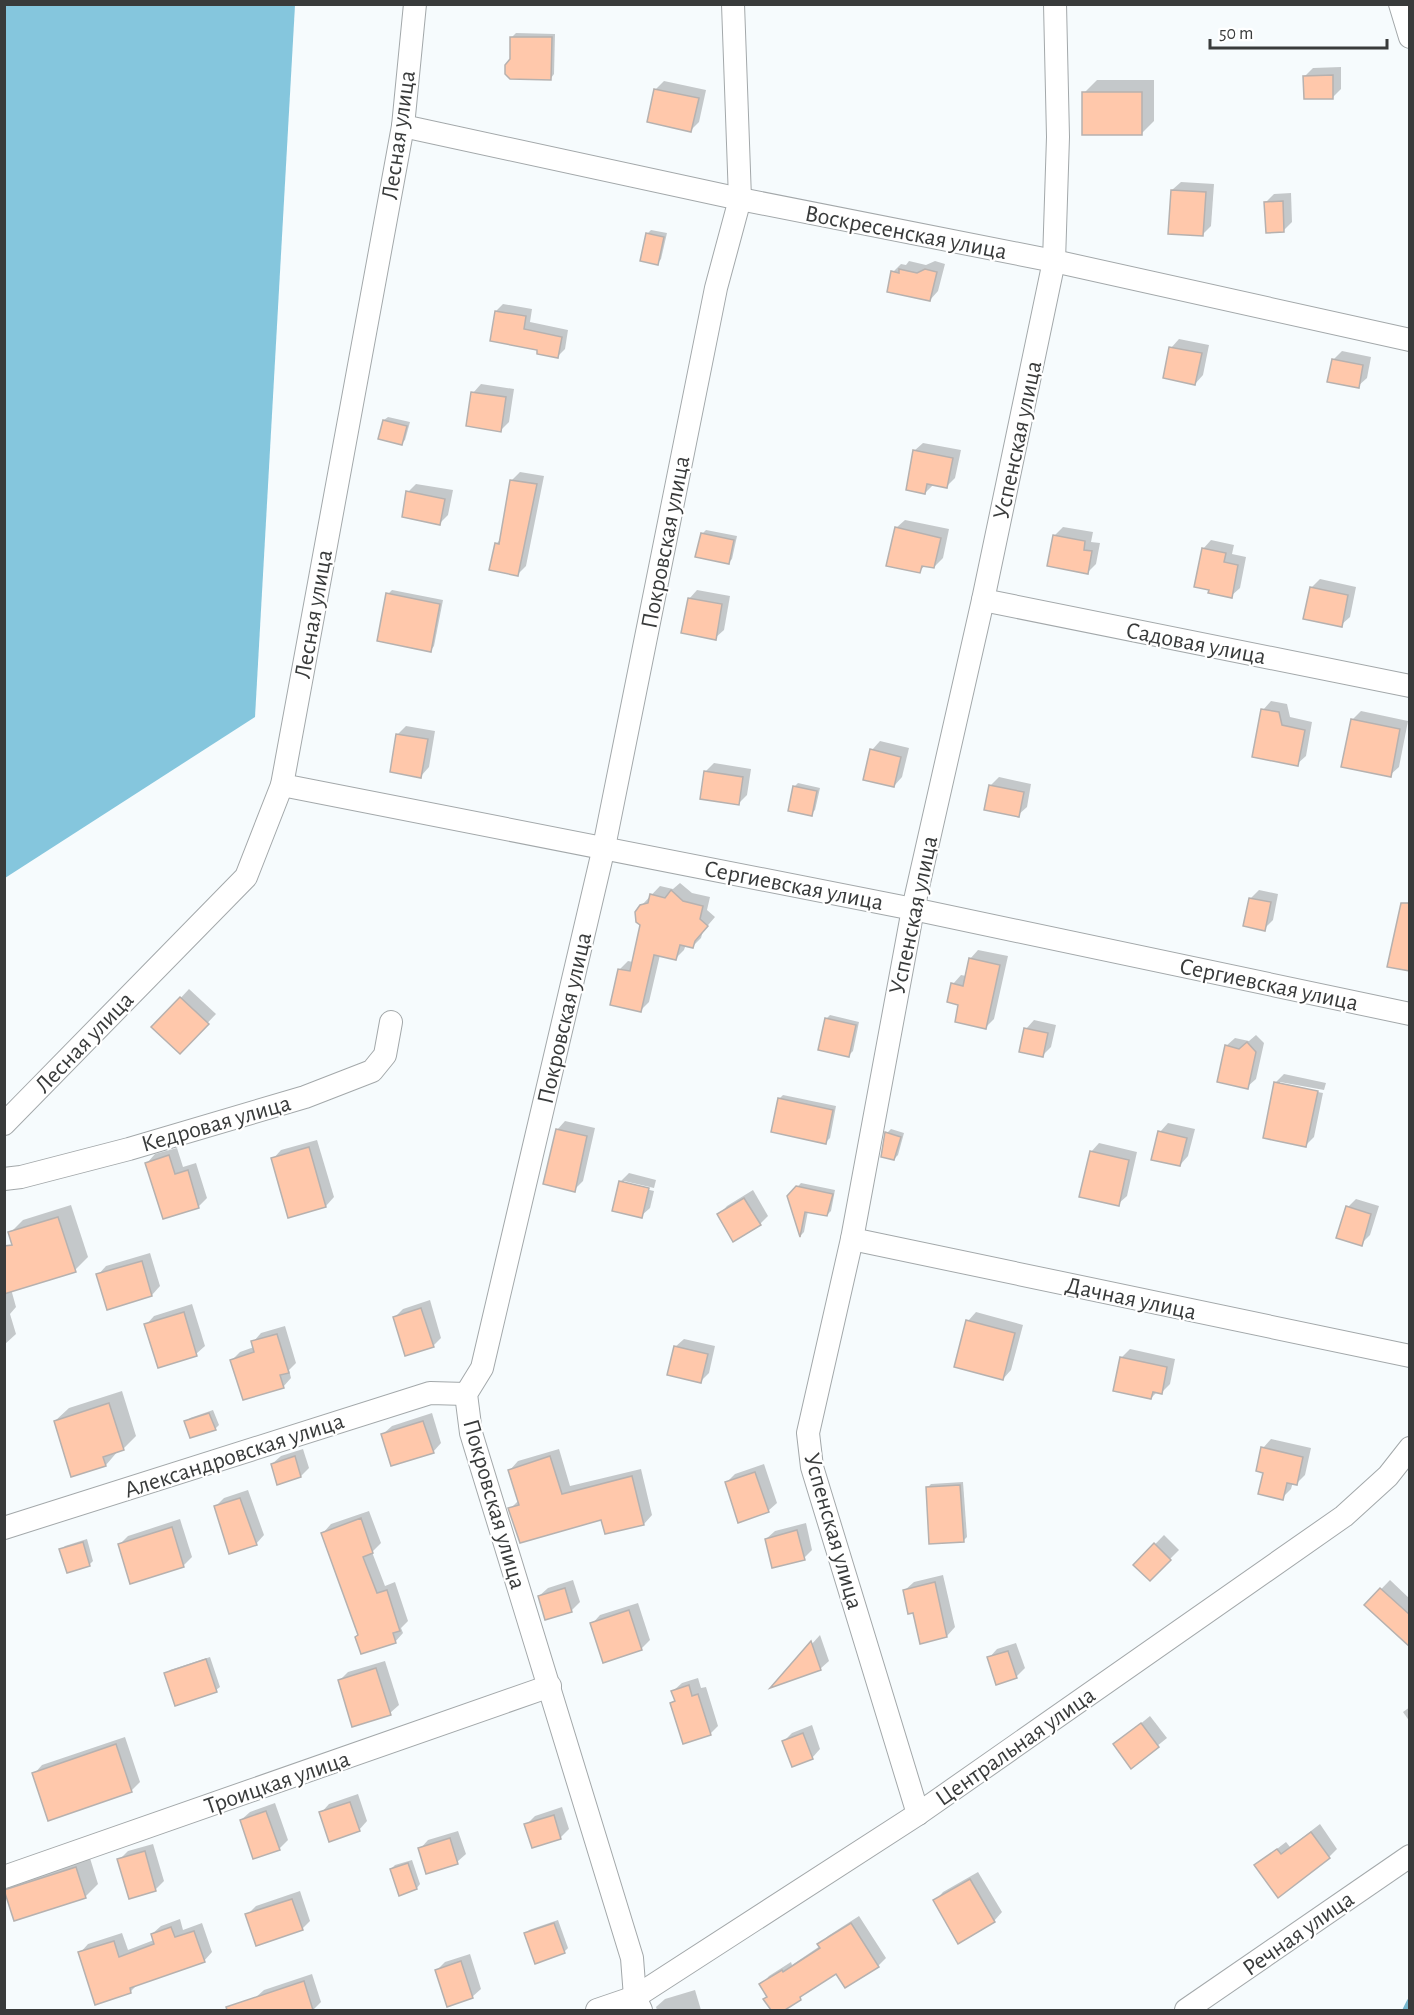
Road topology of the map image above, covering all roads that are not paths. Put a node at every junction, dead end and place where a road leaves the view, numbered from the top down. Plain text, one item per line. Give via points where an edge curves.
1 (415, 4) edge
2 (733, 4) edge
3 (1055, 4) edge
4 (1400, 4) edge
5 (1410, 37) edge
6 (403, 126) junction
7 (740, 199) junction
8 (1054, 261) junction
9 (1410, 340) edge
10 (983, 600) junction
11 (1410, 686) edge
12 (282, 785) junction
13 (604, 847) junction
14 (913, 909) junction
15 (1410, 1014) edge
16 (391, 1022) dead end
17 (4, 1124) edge
18 (4, 1179) edge
19 (852, 1239) junction
20 (1410, 1356) edge
21 (466, 1394) junction
22 (1410, 1448) edge
23 (4, 1528) edge
24 (550, 1686) junction
25 (918, 1814) junction
26 (1410, 1856) edge
27 (4, 1877) edge
28 (638, 2004) edge
29 (597, 2010) edge
30 (1186, 2010) edge

1 - 6 street, Лесная улица
2 - 7 street, Покровская улица
3 - 8 street, Успенская улица via 1058,138
4 - 5 street
6 - 7 street, Воскресенская улица
6 - 12 street, Лесная улица
7 - 8 street, Воскресенская улица
7 - 13 street, Покровская улица via 716,288
8 - 9 street, Воскресенская улица
8 - 10 street, Успенская улица
10 - 11 street, Садовая улица
10 - 14 street, Успенская улица
12 - 13 street, Сергиевская улица
12 - 17 street, Лесная улица via 246,877
13 - 14 street, Сергиевская улица
13 - 21 street, Покровская улица via 482,1368
14 - 15 street, Сергиевская улица
14 - 19 street, Успенская улица
16 - 18 street, Кедровая улица via 385,1055 372,1071 305,1097
19 - 20 street, Дачная улица
19 - 25 street, Успенская улица via 808,1433 812,1467
21 - 23 street, Александровская улица via 430,1392
21 - 24 street, Покровская улица via 471,1433
22 - 25 street, Центральная улица via 1388,1476 1344,1516
24 - 27 street, Троицкая улица
24 - 28 street, Покровская улица via 632,1958
25 - 28 street, Центральная улица
26 - 30 street, Речная улица
28 - 29 street, Центральная улица

